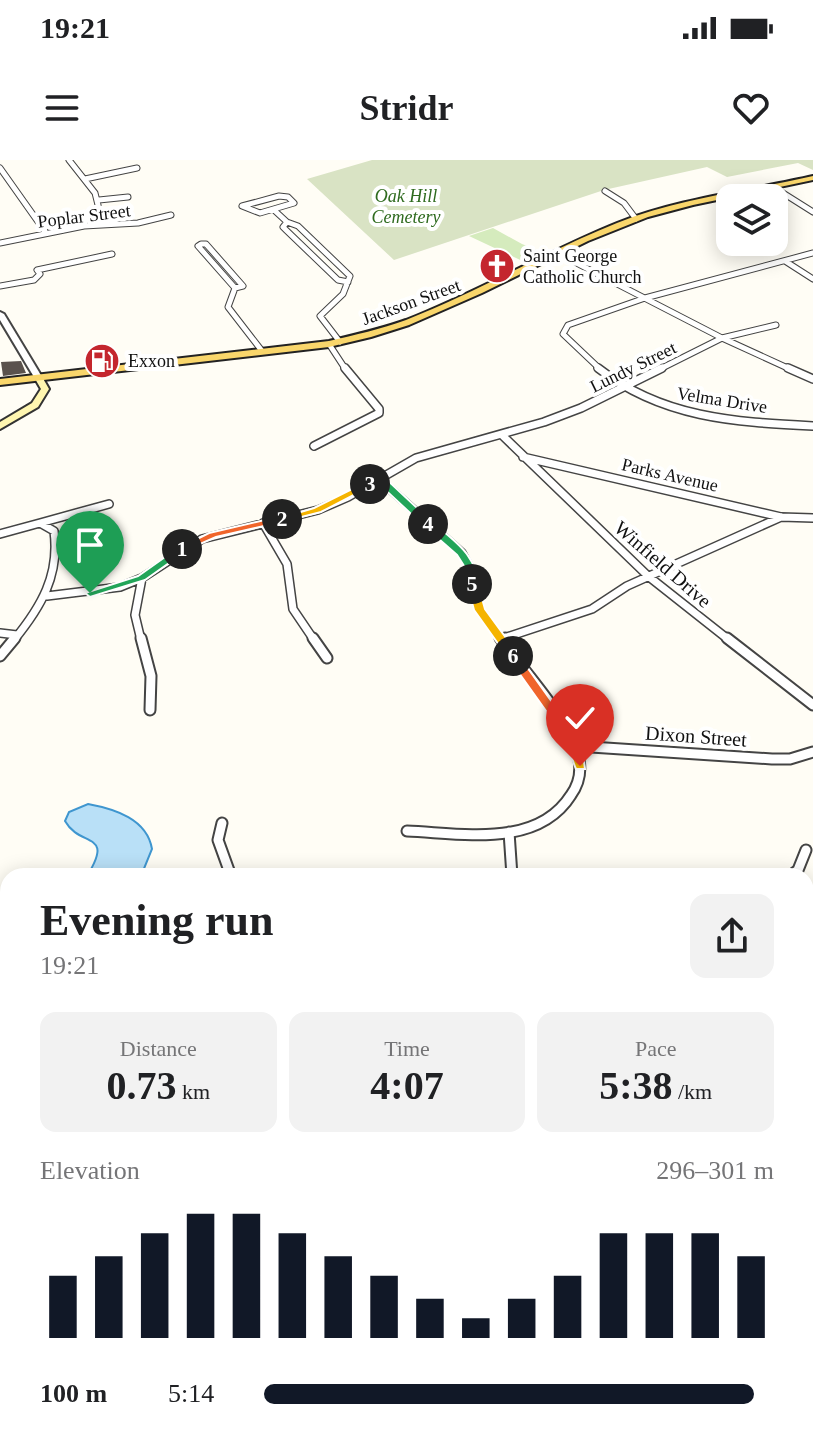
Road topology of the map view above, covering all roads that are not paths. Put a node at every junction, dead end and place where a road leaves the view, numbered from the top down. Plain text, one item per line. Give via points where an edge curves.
1 (69, 160) edge
2 (0, 168) edge
3 (137, 168) dead end
4 (813, 178) edge
5 (85, 179) junction
6 (788, 185) edge
7 (605, 191) dead end
8 (788, 196) edge
9 (128, 197) dead end
10 (99, 200) junction
11 (716, 201) edge
12 (274, 210) junction
13 (813, 212) edge
14 (171, 215) dead end
15 (636, 219) junction
16 (287, 222) junction
17 (103, 225) junction
18 (46, 233) junction
19 (0, 243) edge
20 (813, 253) edge
21 (112, 254) dead end
22 (559, 254) junction
23 (785, 261) junction
24 (813, 279) edge
25 (348, 282) junction
26 (0, 286) edge
27 (235, 288) junction
28 (645, 298) junction
29 (0, 314) edge
30 (776, 325) dead end
31 (722, 338) junction
32 (340, 342) junction
33 (329, 344) junction
34 (262, 351) junction
35 (38, 377) junction
36 (813, 379) edge
37 (0, 382) edge
38 (624, 387) junction
39 (0, 426) edge
40 (813, 426) edge
41 (503, 436) junction
42 (314, 446) dead end
43 (521, 456) junction
44 (379, 479) junction
45 (109, 504) dead end
46 (781, 517) junction
47 (813, 518) edge
48 (40, 523) junction
49 (263, 523) junction
50 (0, 534) edge
51 (648, 576) junction
52 (142, 578) junction
53 (47, 596) junction
54 (0, 633) edge
55 (17, 635) junction
56 (501, 639) junction
57 (0, 656) edge
58 (327, 658) dead end
59 (813, 705) edge
60 (150, 710) dead end
61 (576, 746) junction
62 (813, 752) edge
63 (222, 823) dead end
64 (407, 831) dead end
65 (509, 832) junction
66 (806, 850) dead end
67 (228, 868) edge
68 (511, 868) edge
69 (799, 868) edge

1 - 5 street
2 - 18 street
3 - 5 street
4 - 6 main road, Jackson Street
5 - 10 street
7 - 15 street
8 - 13 street
9 - 10 street
10 - 17 street
11 - 15 main road, Jackson Street
12 - 12 street via 251,213 242,206 279,196 294,202
12 - 16 street
14 - 17 street, Poplar Street
15 - 22 main road, Jackson Street
16 - 25 street via 298,226 349,275
16 - 25 street via 286,230 338,280
17 - 18 street, Poplar Street
18 - 19 street, Poplar Street
20 - 23 street
21 - 26 street via 37,270 40,274 34,280
22 - 28 street
22 - 32 main road, Jackson Street via 414,321
23 - 24 street
23 - 28 street
25 - 32 street via 320,317
27 - 27 street via 243,286 206,244 198,246
27 - 34 street via 228,307
28 - 31 street
28 - 38 street, Velma Drive via 567,326 563,334
29 - 35 street
30 - 31 street, Lundy Street
31 - 36 street
31 - 38 street, Lundy Street
32 - 33 main road, Jackson Street
33 - 34 main road, Jackson Street
33 - 42 street via 379,413
34 - 35 main road, Jackson Street
35 - 37 main road, Jackson Street
35 - 39 main road via 45,389 42,398
38 - 40 street, Velma Drive via 659,405
38 - 41 street, Lundy Street
41 - 43 street, Winfield Drive
41 - 44 street, Lundy Street via 416,458
43 - 46 street, Parks Avenue
43 - 51 street, Winfield Drive
44 - 49 street, Lundy Street via 318,510
44 - 56 street via 462,553 480,610
45 - 48 street
46 - 47 street, Parks Avenue
46 - 51 street
48 - 50 street
48 - 53 street via 54,531 59,555
49 - 52 street, Lundy Street via 202,539
49 - 58 street via 287,564 293,609
51 - 56 street via 592,609
51 - 59 street, Winfield Drive
52 - 53 street, Lundy Street via 105,591
52 - 60 street via 135,615 151,676
53 - 55 street
54 - 55 street
55 - 57 street
56 - 61 street
61 - 62 street, Dixon Street via 772,759
61 - 65 street via 579,780 562,810 546,824
63 - 67 street via 218,840
64 - 65 street
65 - 68 street
66 - 69 street

